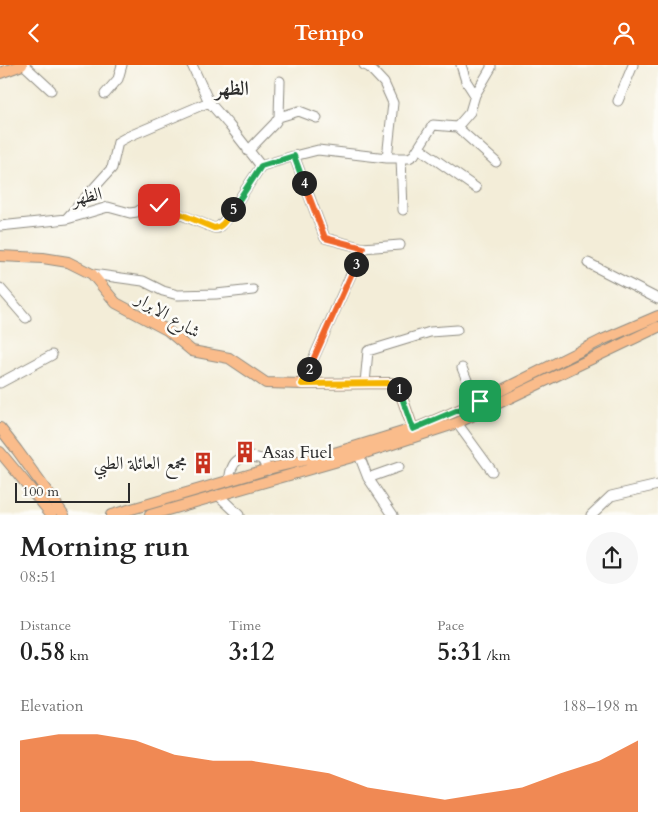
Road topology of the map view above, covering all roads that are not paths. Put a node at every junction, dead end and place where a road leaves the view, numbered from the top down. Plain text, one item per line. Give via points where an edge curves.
1 (122, 65) edge
2 (192, 65) edge
3 (364, 65) edge
4 (461, 65) edge
5 (491, 65) edge
6 (633, 65) edge
7 (18, 66) edge
8 (0, 73) edge
9 (280, 81) dead end
10 (50, 90) dead end
11 (105, 93) dead end
12 (475, 95) junction
13 (618, 101) dead end
14 (209, 102) junction
15 (279, 117) junction
16 (317, 118) dead end
17 (457, 127) junction
18 (419, 148) junction
19 (248, 151) junction
20 (294, 156) junction
21 (388, 158) junction
22 (401, 158) junction
23 (496, 162) dead end
24 (261, 166) junction
25 (476, 188) dead end
26 (403, 210) dead end
27 (67, 219) junction
28 (0, 226) edge
29 (400, 245) dead end
30 (363, 248) junction
31 (0, 256) edge
32 (588, 263) dead end
33 (92, 274) junction
34 (0, 288) edge
35 (253, 289) dead end
36 (658, 299) edge
37 (658, 316) edge
38 (26, 318) dead end
39 (658, 327) edge
40 (457, 330) dead end
41 (52, 355) dead end
42 (462, 368) dead end
43 (0, 383) edge
44 (366, 383) junction
45 (302, 384) junction
46 (476, 402) junction
47 (458, 423) junction
48 (0, 429) edge
49 (413, 429) junction
50 (0, 452) edge
51 (359, 455) junction
52 (399, 467) dead end
53 (268, 469) junction
54 (492, 471) dead end
55 (368, 478) junction
56 (229, 481) junction
57 (658, 485) edge
58 (218, 495) junction
59 (52, 515) edge
60 (65, 515) edge
61 (111, 515) edge
62 (150, 515) edge
63 (239, 515) edge
64 (392, 515) edge
65 (591, 515) edge

1 - 11 street via 118,79
2 - 14 street
3 - 21 street via 384,83 393,103
4 - 12 street
5 - 12 street
6 - 13 street
7 - 8 main road
7 - 10 street
9 - 15 street
12 - 17 street via 470,112
14 - 19 street
14 - 27 street, الظهر via 118,142 112,168
15 - 16 street via 299,111
15 - 19 street
17 - 18 street via 433,125
17 - 23 street
18 - 22 street via 409,158
18 - 25 street
19 - 24 street
20 - 21 street via 318,151
20 - 24 street
20 - 30 street via 325,238
21 - 22 street
22 - 26 street
24 - 27 street, الظهر via 218,228 150,203 137,212 108,207
27 - 28 street
29 - 30 street
30 - 45 street
31 - 33 main road via 68,262
32 - 36 street
33 - 35 street via 143,281 178,295
33 - 45 main road, شارع الابرار via 116,303 167,330 192,351 228,358 266,383
34 - 38 street
37 - 46 main road
39 - 47 main road
40 - 44 street via 430,332 368,351
41 - 43 street
42 - 46 street
44 - 45 main road, شارع الابرار
44 - 49 main road, شارع الابرار via 391,383 399,389
46 - 49 main road
47 - 51 main road
47 - 54 street
48 - 60 main road
49 - 53 main road
50 - 59 main road
51 - 55 street
51 - 58 main road
52 - 55 street
53 - 56 main road
53 - 56 street via 262,459 244,457 232,468
55 - 64 street
56 - 61 main road
57 - 65 street via 612,496
58 - 62 main road
58 - 63 street

